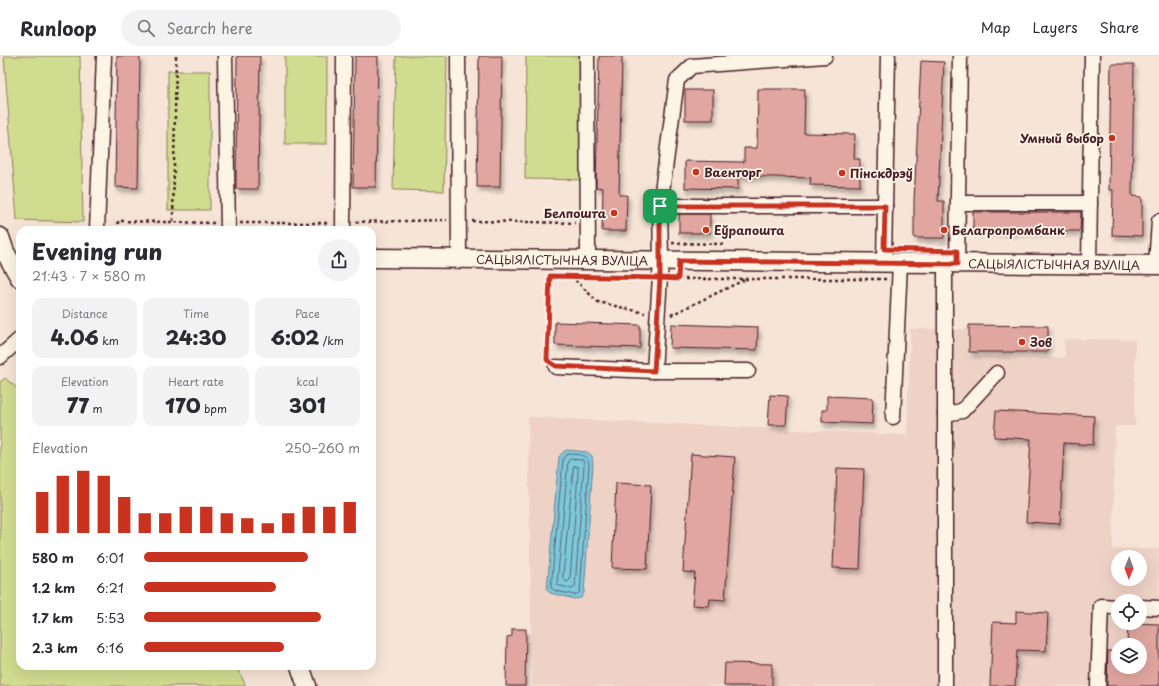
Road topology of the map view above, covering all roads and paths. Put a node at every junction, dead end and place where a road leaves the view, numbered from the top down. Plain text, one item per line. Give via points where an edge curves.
1 (104, 56) edge
2 (176, 56) edge
3 (225, 56) edge
4 (344, 56) edge
5 (458, 56) edge
6 (587, 56) edge
7 (825, 56) edge
8 (888, 56) edge
9 (960, 56) edge
10 (1092, 56) edge
11 (958, 203) junction
12 (1090, 203) junction
13 (660, 206) junction
14 (885, 206) junction
15 (459, 220) junction
16 (173, 221) dead end
17 (1159, 221) edge
18 (371, 223) dead end
19 (97, 226) edge
20 (228, 226) edge
21 (343, 226) edge
22 (576, 230) dead end
23 (0, 237) edge
24 (728, 244) dead end
25 (679, 252) junction
26 (376, 258) edge
27 (459, 258) junction
28 (588, 260) junction
29 (660, 261) junction
30 (892, 263) junction
31 (951, 264) junction
32 (1089, 264) junction
33 (16, 265) edge
34 (1157, 265) edge
35 (557, 276) dead end
36 (564, 276) dead end
37 (578, 276) dead end
38 (615, 277) dead end
39 (16, 343) edge
40 (0, 357) edge
41 (556, 366) joint
42 (654, 371) junction
43 (748, 371) dead end
44 (997, 373) dead end
45 (945, 414) junction
46 (893, 416) dead end
47 (1111, 606) edge
48 (1147, 607) edge
49 (1159, 608) edge
50 (301, 670) edge
51 (307, 686) edge
52 (945, 686) edge
53 (1098, 686) edge

1 - 19 street
2 - 16 path
3 - 20 street
4 - 21 street
5 - 15 street
6 - 28 street
7 - 13 street via 692,66 677,80
8 - 14 street
9 - 11 street
10 - 12 street
11 - 12 street
11 - 31 street
12 - 32 street
13 - 14 street
13 - 29 street
14 - 30 street
15 - 18 path
15 - 22 path via 576,223
15 - 27 street
17 - 34 street
23 - 33 main road
24 - 25 path
25 - 29 main road, САЦЫЯЛІСТЫЧНАЯ ВУЛІЦА
25 - 29 path
25 - 29 path via 678,279
25 - 30 main road, САЦЫЯЛІСТЫЧНАЯ ВУЛІЦА
26 - 27 main road, САЦЫЯЛІСТЫЧНАЯ ВУЛІЦА
27 - 28 main road, САЦЫЯЛІСТЫЧНАЯ ВУЛІЦА
28 - 29 main road, САЦЫЯЛІСТЫЧНАЯ ВУЛІЦА
29 - 38 path
29 - 42 street
30 - 31 main road, САЦЫЯЛІСТЫЧНАЯ ВУЛІЦА
30 - 46 street
31 - 32 main road, САЦЫЯЛІСТЫЧНАЯ ВУЛІЦА
31 - 45 street
32 - 34 main road, САЦЫЯЛІСТЫЧНАЯ ВУЛІЦА
35 - 41 path via 550,276 547,360
36 - 37 path
39 - 40 street
41 - 42 street
42 - 43 street
44 - 45 street via 962,411
45 - 52 street
47 - 53 street via 1101,606
48 - 49 street
50 - 51 main road

